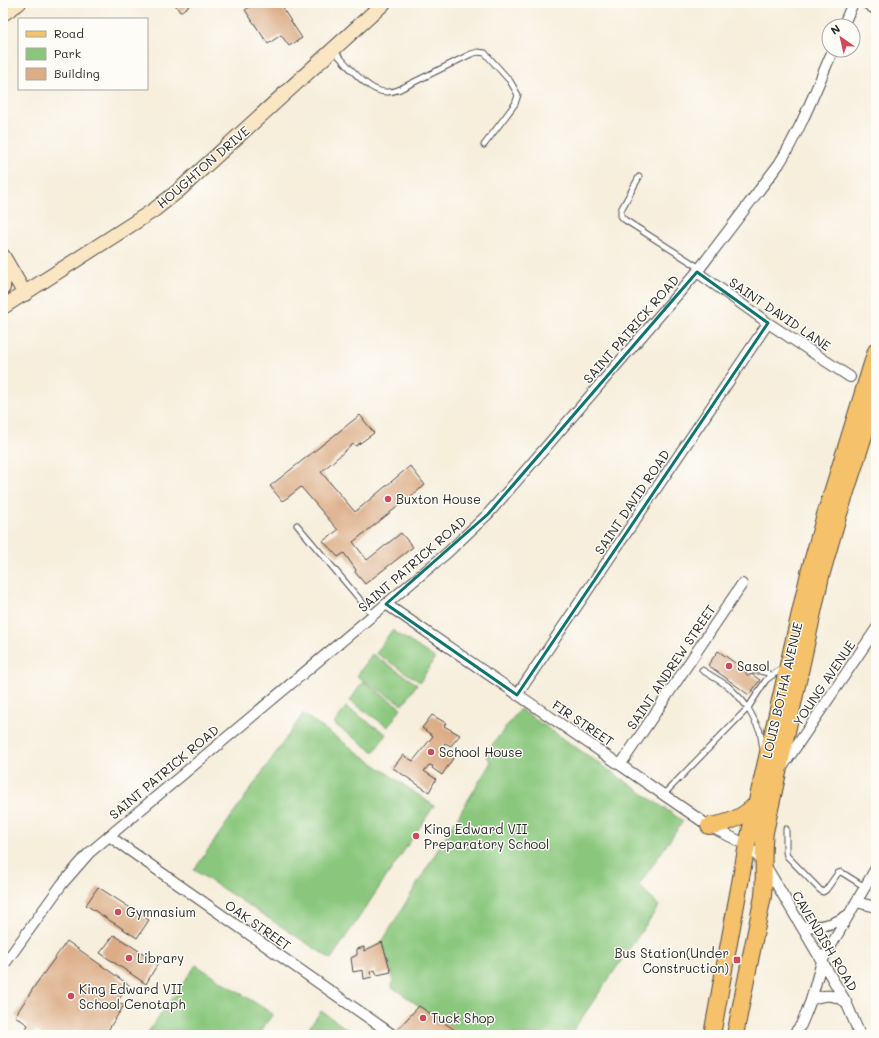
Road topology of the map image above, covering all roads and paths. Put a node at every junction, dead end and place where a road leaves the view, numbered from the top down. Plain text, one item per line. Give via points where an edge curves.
1 (20, 3) edge
2 (384, 3) edge
3 (853, 3) edge
4 (866, 3) edge
5 (876, 10) edge
6 (3, 14) edge
7 (846, 18) edge
8 (333, 50) junction
9 (829, 58) edge
10 (484, 146) dead end
11 (639, 177) dead end
12 (3, 256) edge
13 (3, 264) edge
14 (698, 270) junction
15 (3, 288) edge
16 (25, 294) junction
17 (3, 307) edge
18 (768, 323) junction
19 (876, 352) edge
20 (850, 377) dead end
21 (876, 398) edge
22 (297, 524) dead end
23 (742, 584) dead end
24 (386, 604) junction
25 (373, 615) junction
26 (876, 629) edge
27 (788, 664) junction
28 (702, 670) dead end
29 (749, 672) dead end
30 (772, 675) junction
31 (517, 695) junction
32 (748, 708) junction
33 (621, 764) junction
34 (779, 771) junction
35 (762, 781) junction
36 (664, 794) junction
37 (755, 805) junction
38 (709, 826) junction
39 (786, 829) dead end
40 (109, 836) junction
41 (747, 845) junction
42 (764, 863) junction
43 (876, 868) edge
44 (865, 887) junction
45 (856, 902) junction
46 (876, 908) edge
47 (849, 915) junction
48 (801, 926) junction
49 (822, 961) junction
50 (3, 966) edge
51 (811, 1000) junction
52 (846, 1002) junction
53 (393, 1035) edge
54 (712, 1035) edge
55 (736, 1035) edge
56 (793, 1035) edge
57 (860, 1035) edge

1 - 6 street
2 - 8 street, HOUGHTON DRIVE
3 - 7 street
4 - 5 street
8 - 10 lane via 368,86 387,93 471,54 485,53 510,81 518,96 515,104
8 - 16 street, HOUGHTON DRIVE via 178,191 154,210
9 - 14 street, SAINT PATRICK ROAD via 791,145
11 - 14 lane via 621,210 621,216
12 - 16 street
13 - 15 street
14 - 18 street, SAINT DAVID LANE
14 - 24 street, SAINT PATRICK ROAD via 488,514 447,553
16 - 17 street, HOUGHTON DRIVE
18 - 20 street, SAINT DAVID LANE
18 - 31 street, SAINT DAVID ROAD
19 - 27 main road, LOUIS BOTHA AVENUE via 825,515
21 - 34 main road, LOUIS BOTHA AVENUE via 822,576
22 - 25 lane
23 - 33 street, SAINT ANDREW STREET
24 - 25 street, SAINT PATRICK ROAD
24 - 31 street, FIR STREET
25 - 40 street, SAINT PATRICK ROAD
26 - 34 street, YOUNG AVENUE
27 - 30 lane
27 - 35 main road, LOUIS BOTHA AVENUE
28 - 32 lane via 736,690
29 - 30 lane via 754,670
30 - 32 lane
31 - 33 street, FIR STREET
32 - 35 lane via 762,739
32 - 36 lane
33 - 36 street, FIR STREET
34 - 42 main road, LOUIS BOTHA AVENUE via 765,832
35 - 37 main road, LOUIS BOTHA AVENUE
36 - 38 street, FIR STREET
37 - 38 main road via 734,820
37 - 41 main road, LOUIS BOTHA AVENUE
38 - 41 street, FIR STREET
39 - 44 lane via 787,856 820,890 826,890 841,872
40 - 50 street, SAINT PATRICK ROAD via 89,853 62,884
40 - 53 street, OAK STREET
41 - 42 street, FIR STREET
41 - 54 main road, LOUIS BOTHA AVENUE
42 - 48 street, CAVENDISH ROAD
42 - 55 main road, LOUIS BOTHA AVENUE via 763,896
43 - 44 street
44 - 45 street
45 - 46 street
45 - 47 street
47 - 48 street via 830,924
47 - 49 street
48 - 49 street, CAVENDISH ROAD
49 - 51 street
49 - 52 street, CAVENDISH ROAD
51 - 52 street via 829,995
51 - 56 street via 801,1025
52 - 57 street, CAVENDISH ROAD

